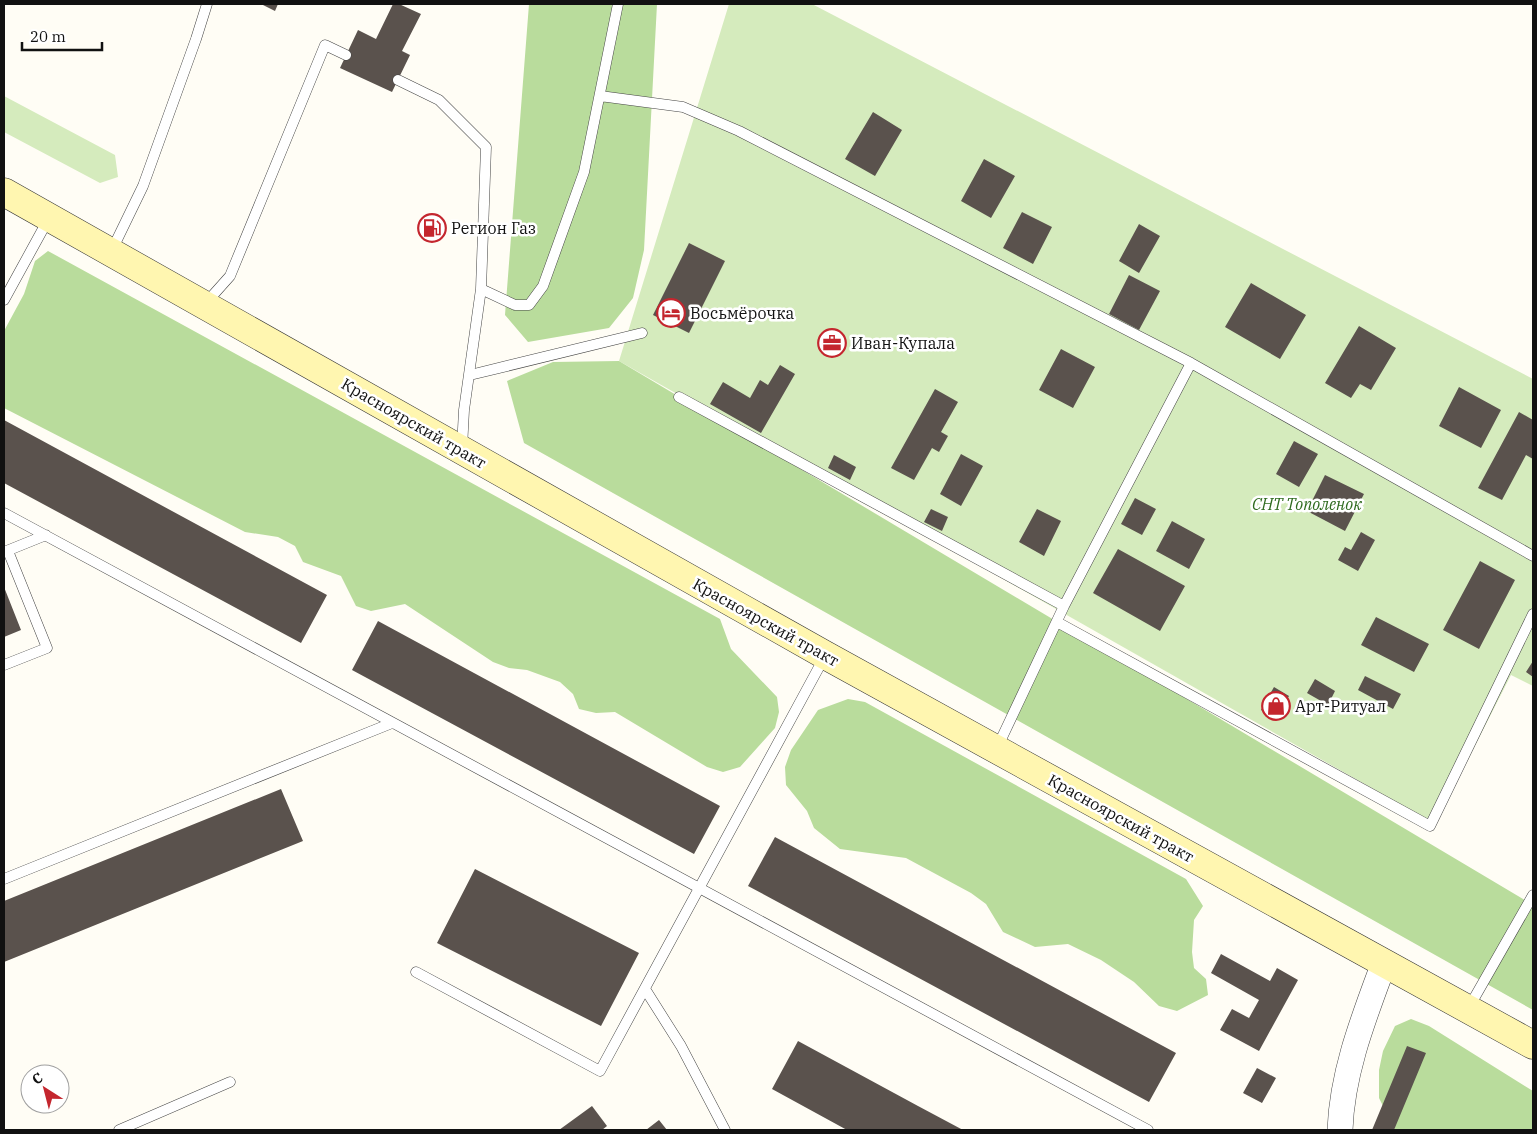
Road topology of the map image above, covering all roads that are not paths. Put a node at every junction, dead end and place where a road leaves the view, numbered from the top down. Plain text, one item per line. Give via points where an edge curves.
1 (207, 4) edge
2 (618, 4) edge
3 (346, 55) dead end
4 (398, 80) dead end
5 (600, 96) junction
6 (4, 192) edge
7 (49, 218) junction
8 (110, 252) junction
9 (481, 289) junction
10 (4, 300) edge
11 (204, 304) junction
12 (642, 333) dead end
13 (1191, 363) junction
14 (470, 375) junction
15 (679, 397) dead end
16 (462, 451) junction
17 (4, 512) edge
18 (46, 535) junction
19 (6, 552) edge
20 (1533, 556) edge
21 (1064, 606) junction
22 (1533, 614) edge
23 (1057, 622) junction
24 (825, 656) junction
25 (4, 665) edge
26 (392, 723) junction
27 (996, 749) junction
28 (4, 879) edge
29 (699, 888) junction
30 (1533, 895) edge
31 (1384, 963) junction
32 (416, 972) dead end
33 (645, 989) junction
34 (1468, 1009) junction
35 (1533, 1045) edge
36 (230, 1082) dead end
37 (118, 1130) edge
38 (725, 1130) edge
39 (1148, 1130) edge
40 (1340, 1130) edge

1 - 8 lane via 143,186
2 - 5 lane
3 - 11 lane via 325,45 230,276
4 - 9 lane via 439,100 486,147
5 - 9 lane via 584,172 543,286 529,305 515,305
5 - 13 lane via 683,107 739,131
6 - 7 main road, Красноярский тракт
7 - 8 main road, Красноярский тракт
7 - 10 lane
8 - 11 main road, Красноярский тракт
9 - 14 lane
11 - 16 main road, Красноярский тракт
12 - 14 lane
13 - 20 lane
13 - 21 lane
14 - 16 lane
15 - 21 lane
16 - 24 main road, Красноярский тракт
17 - 18 lane
18 - 19 lane
18 - 26 lane
19 - 25 lane via 47,648
21 - 23 lane
22 - 23 lane via 1430,826
23 - 27 lane
24 - 27 main road, Красноярский тракт
24 - 29 lane
26 - 28 lane
26 - 29 lane
27 - 31 main road, Красноярский тракт
29 - 33 lane
29 - 39 lane
30 - 34 lane
31 - 34 main road, Красноярский тракт
31 - 40 street via 1358,1031 1340,1107
32 - 33 lane via 600,1071
33 - 38 lane via 681,1046
34 - 35 main road, Красноярский тракт
36 - 37 lane

